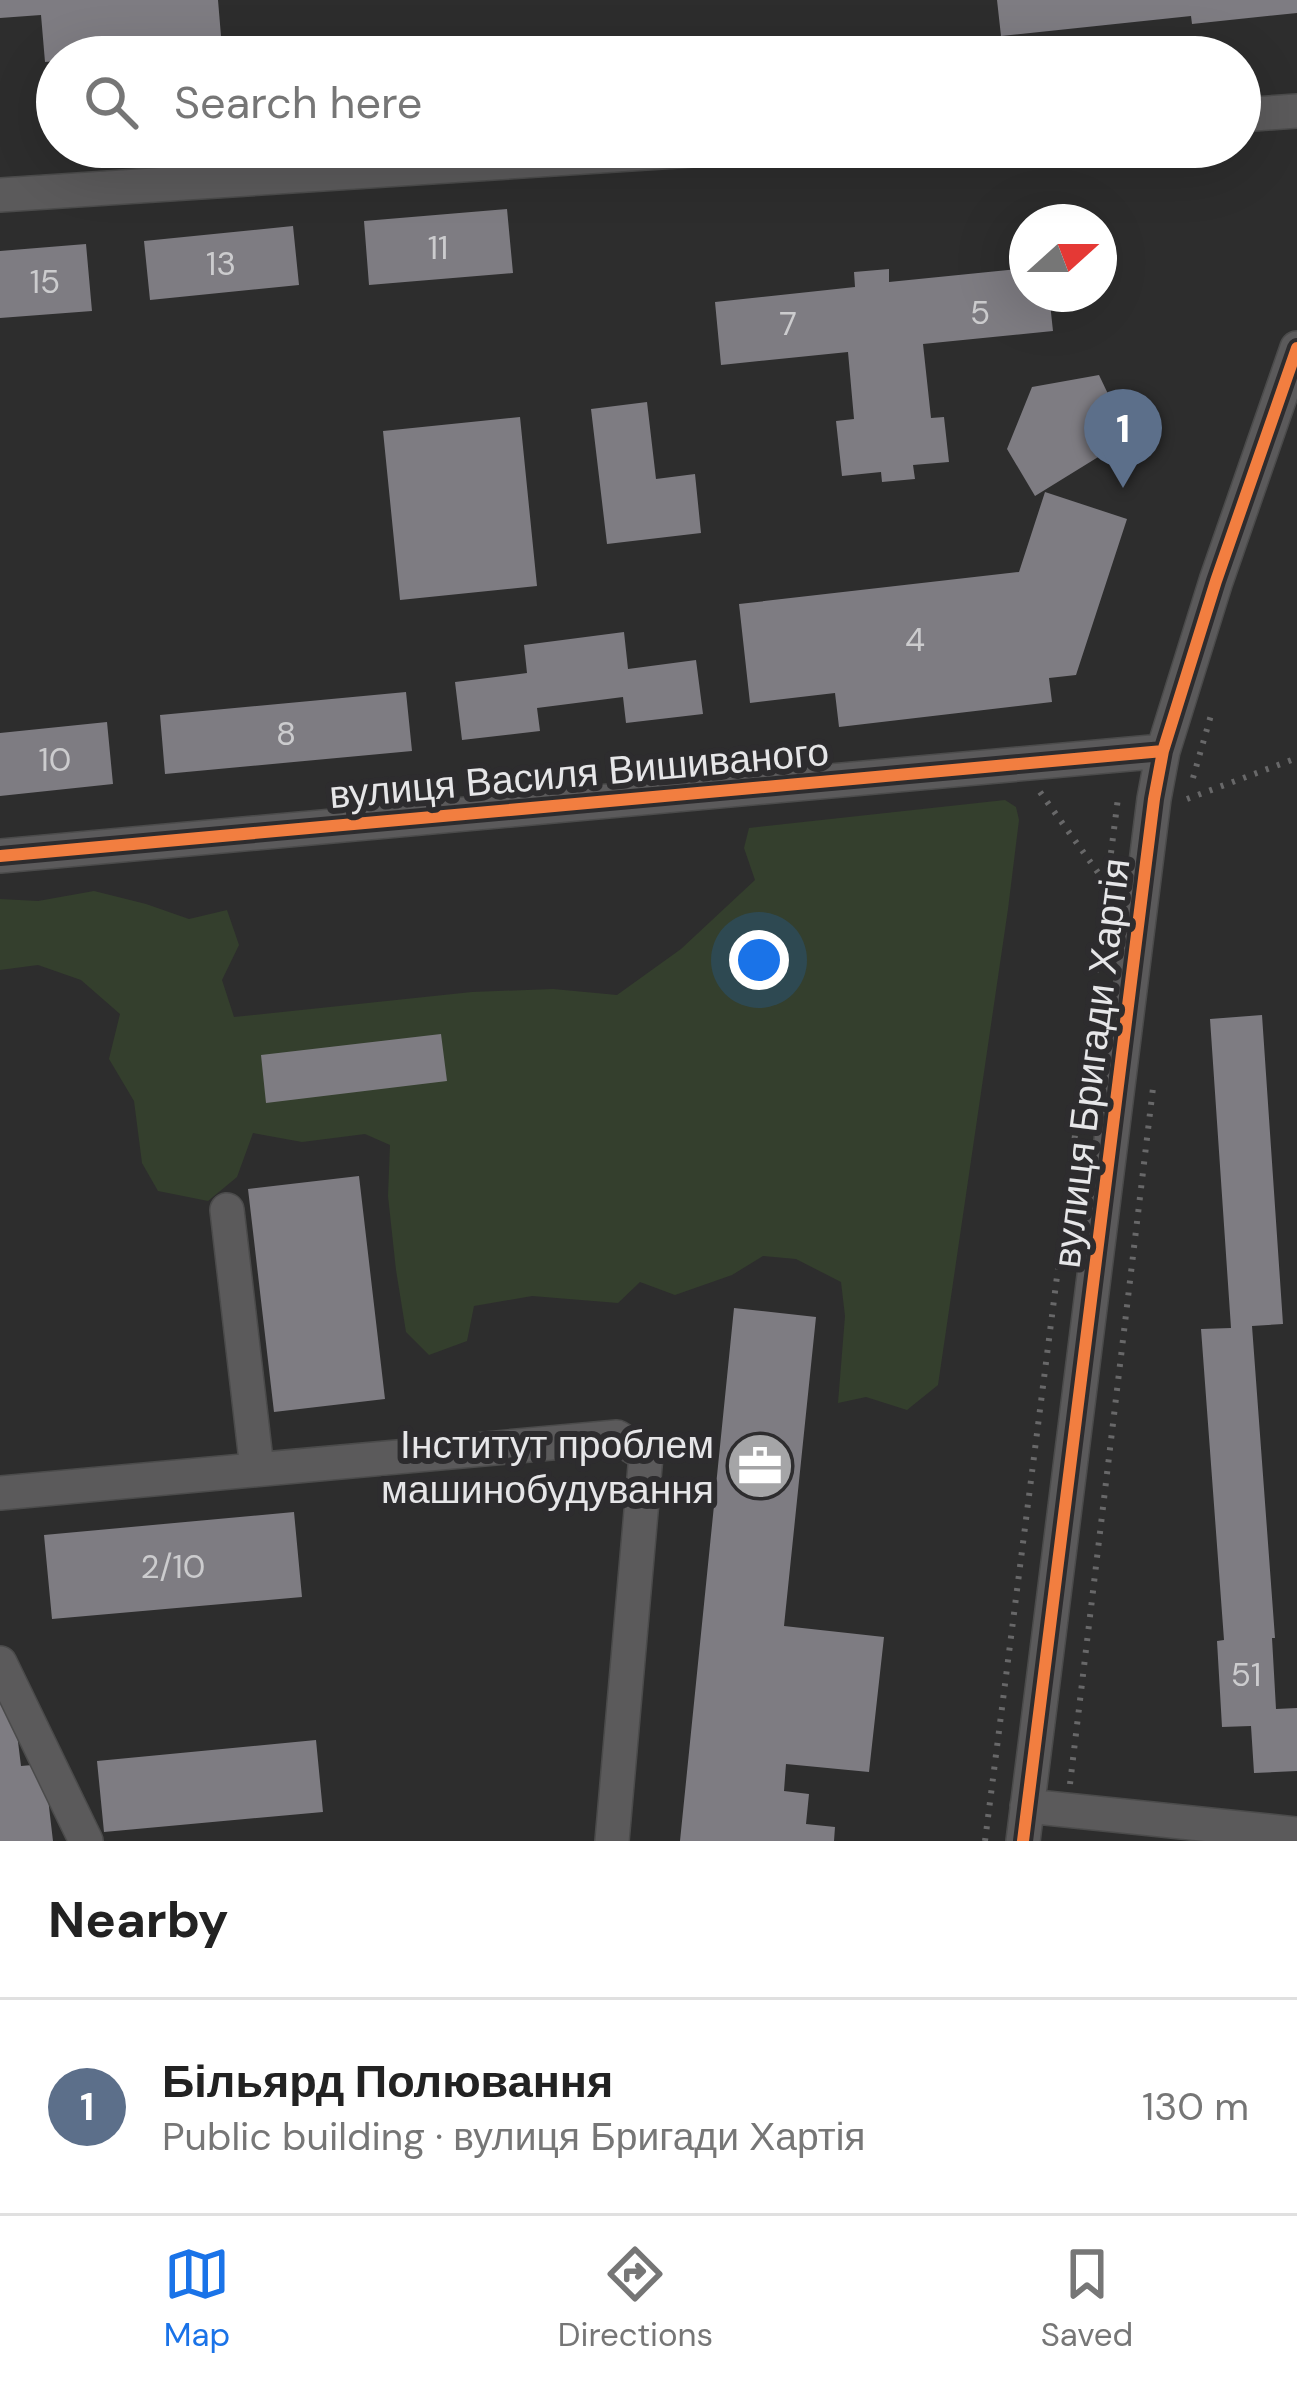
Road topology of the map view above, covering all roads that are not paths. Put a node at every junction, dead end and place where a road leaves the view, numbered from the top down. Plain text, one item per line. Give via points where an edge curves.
1 (1297, 111) edge
2 (1261, 114) edge
3 (416, 168) edge
4 (0, 195) edge
5 (1297, 348) edge
6 (1163, 751) junction
7 (0, 856) edge
8 (227, 1210) dead end
9 (257, 1469) junction
10 (0, 1492) edge
11 (0, 1663) edge
12 (1027, 1805) junction
13 (1297, 1834) edge
14 (86, 1841) edge
15 (612, 1841) edge
16 (1023, 1841) edge

1 - 2 street
3 - 4 street
5 - 6 street, вулиця Бригади Хартія
6 - 7 street, вулиця Василя Вишиваного
6 - 12 street, вулиця Бригади Хартія
8 - 9 street
9 - 10 street
9 - 15 street via 617,1437 646,1455
11 - 14 street
12 - 13 street
12 - 16 street, вулиця Бригади Хартія

